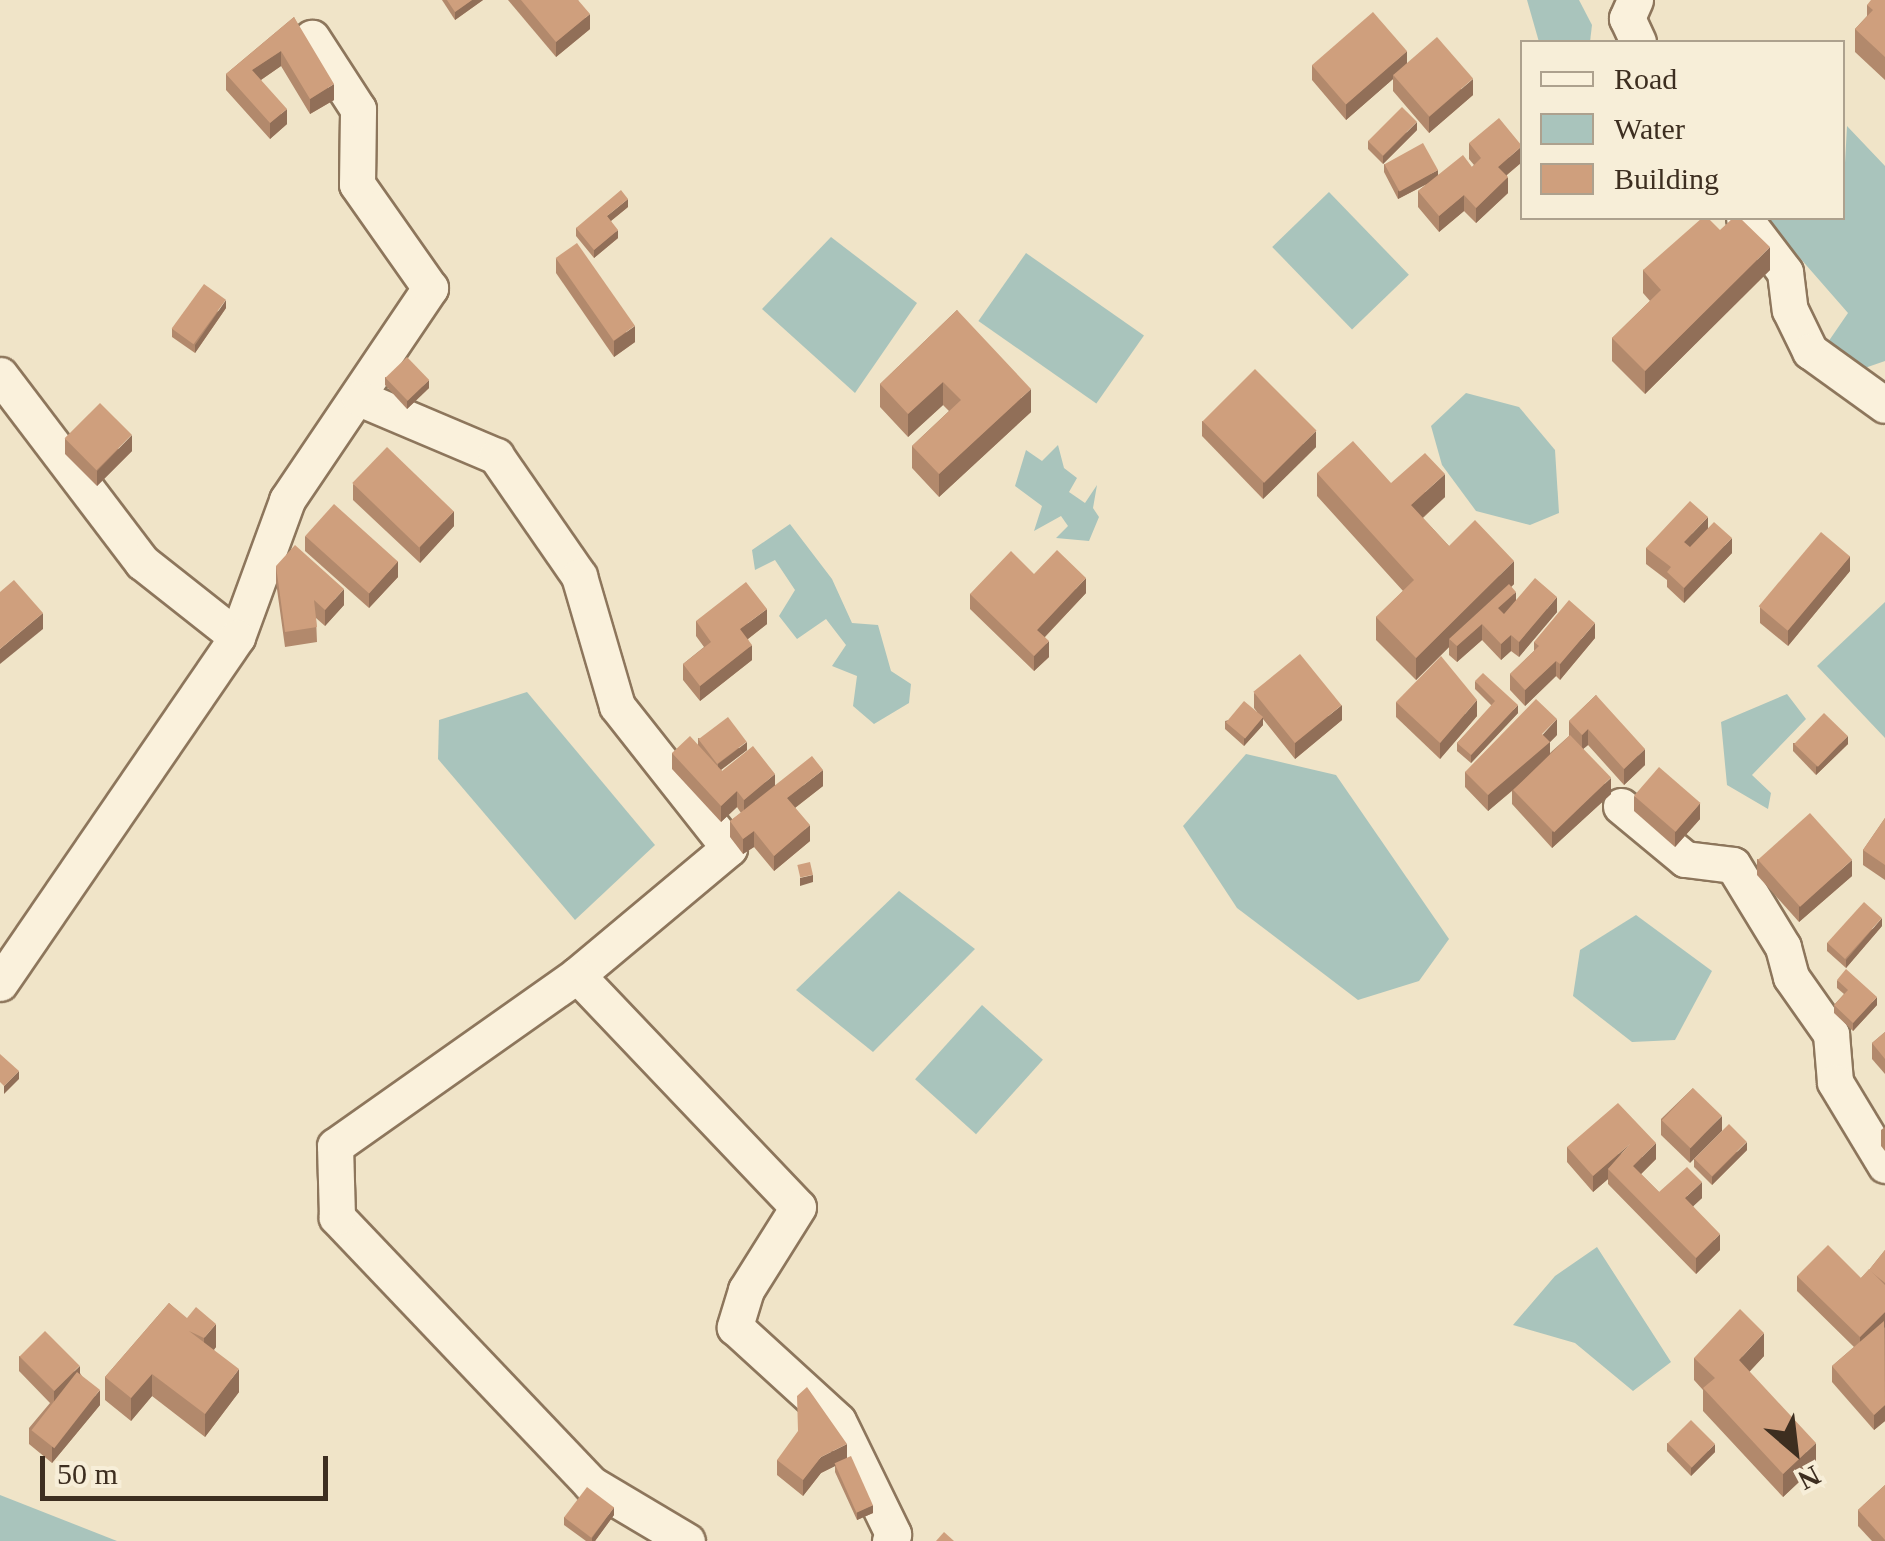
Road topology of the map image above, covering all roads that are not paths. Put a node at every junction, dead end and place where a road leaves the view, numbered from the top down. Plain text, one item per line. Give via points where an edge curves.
1 (1635, 0) edge
2 (312, 38) edge
3 (1637, 40) edge
4 (1746, 220) edge
5 (0, 375) edge
6 (359, 398) junction
7 (1885, 404) edge
8 (237, 637) junction
9 (1621, 806) dead end
10 (577, 974) junction
11 (0, 983) edge
12 (1885, 1165) edge
13 (687, 1541) edge
14 (890, 1541) edge

1 - 3 street via 1627,18
2 - 6 street via 358,109 357,184 430,288
4 - 7 street via 1785,272 1790,310 1810,351
5 - 8 street via 142,562
6 - 8 street via 287,500
6 - 10 street via 496,456 579,576 618,706 728,848
8 - 11 street
9 - 12 street via 1685,860 1733,865 1783,947 1791,976 1831,1034 1834,1082
10 - 13 street via 335,1146 336,1217 591,1484
10 - 14 street via 798,1208 746,1290 735,1326 838,1421 893,1534

